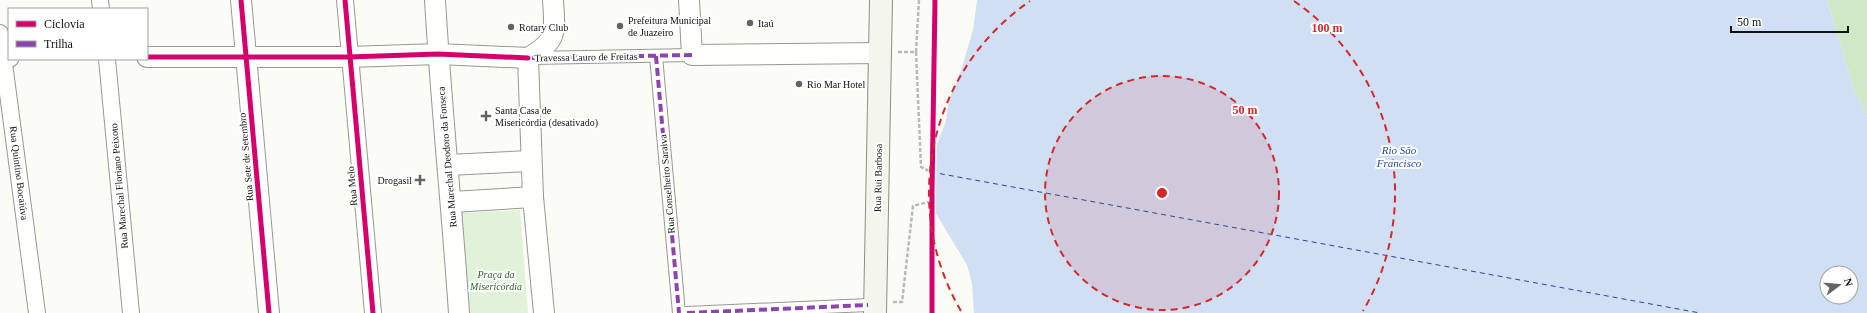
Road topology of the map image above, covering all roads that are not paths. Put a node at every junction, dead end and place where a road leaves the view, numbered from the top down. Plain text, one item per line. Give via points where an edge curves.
1 (241, 0) edge
2 (345, 0) edge
3 (435, 0) edge
4 (554, 0) edge
5 (689, 0) edge
6 (881, 0) edge
7 (0, 33) edge
8 (881, 52) junction
9 (438, 54) junction
10 (692, 55) junction
11 (246, 56) junction
12 (656, 56) junction
13 (4, 57) edge
14 (148, 57) edge
15 (349, 57) junction
16 (528, 58) junction
17 (107, 60) edge
18 (531, 161) junction
19 (448, 165) junction
20 (533, 196) junction
21 (452, 202) junction
22 (873, 307) edge
23 (37, 313) edge
24 (131, 313) edge
25 (269, 313) edge
26 (373, 313) edge
27 (459, 313) edge
28 (544, 313) edge
29 (679, 313) edge
30 (687, 313) edge

1 - 11 street, Rua Sete de Setembro
2 - 15 street, Rua Melo
3 - 9 street, Rua Marechal Deodoro da Fonseca
4 - 16 street via 555,31 546,46
5 - 10 street
6 - 8 main road, Rua Rui Barbosa
7 - 13 street, Rua Quintino Bocaiúva
8 - 10 street, Travessa Lauro de Freitas
8 - 22 main road, Rua Rui Barbosa
9 - 15 street, Travessa Lauro de Freitas
9 - 16 street, Travessa Lauro de Freitas
9 - 19 street, Rua Marechal Deodoro da Fonseca
10 - 12 street, Travessa Lauro de Freitas
11 - 14 street, Travessa Lauro de Freitas
11 - 15 street, Travessa Lauro de Freitas
11 - 25 street, Rua Sete de Setembro
12 - 16 street, Travessa Lauro de Freitas
12 - 29 street, Rua Conselheiro Saraiva
13 - 23 street, Rua Quintino Bocaiúva
15 - 26 street, Rua Melo
16 - 18 street
17 - 24 street, Rua Marechal Floriano Peixoto
18 - 19 street
18 - 20 street
19 - 21 street, Rua Marechal Deodoro da Fonseca
20 - 21 street
20 - 28 street
21 - 27 street, Rua Marechal Deodoro da Fonseca
22 - 30 street

